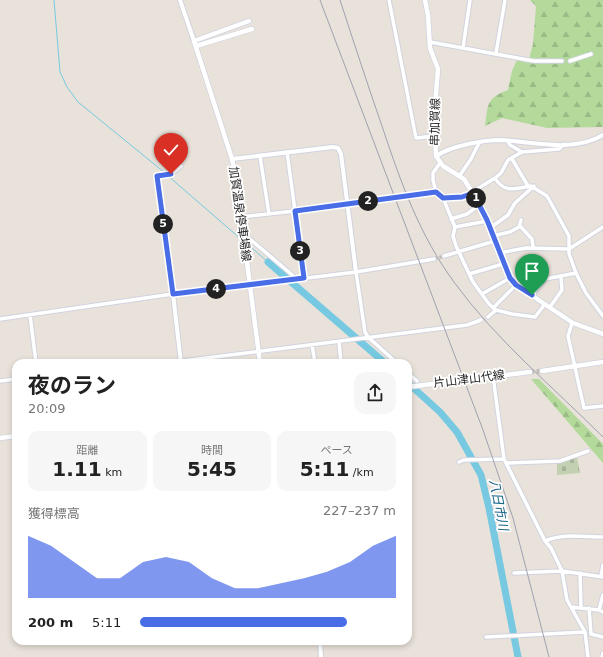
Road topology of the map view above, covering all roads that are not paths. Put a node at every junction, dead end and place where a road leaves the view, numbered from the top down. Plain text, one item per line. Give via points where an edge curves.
1 (180, 0) edge
2 (389, 0) edge
3 (425, 0) edge
4 (470, 0) edge
5 (505, 0) edge
6 (249, 21) dead end
7 (252, 29) dead end
8 (194, 41) junction
9 (430, 42) junction
10 (196, 46) junction
11 (463, 48) junction
12 (496, 53) junction
13 (591, 54) dead end
14 (570, 60) dead end
15 (562, 61) dead end
16 (603, 135) edge
17 (434, 136) junction
18 (508, 141) junction
19 (479, 143) junction
20 (564, 144) junction
21 (287, 152) junction
22 (522, 152) junction
23 (260, 156) junction
24 (436, 156) junction
25 (232, 159) junction
26 (512, 159) junction
27 (440, 163) junction
28 (180, 166) dead end
29 (460, 175) junction
30 (495, 178) junction
31 (528, 186) junction
32 (534, 186) junction
33 (436, 192) junction
34 (472, 192) junction
35 (443, 198) junction
36 (348, 204) junction
37 (479, 205) junction
38 (295, 211) junction
39 (269, 214) junction
40 (241, 217) junction
41 (451, 219) junction
42 (487, 220) junction
43 (521, 220) dead end
44 (520, 226) junction
45 (603, 227) edge
46 (455, 228) junction
47 (490, 228) junction
48 (244, 235) junction
49 (494, 239) junction
50 (533, 247) junction
51 (569, 249) junction
52 (458, 252) junction
53 (499, 253) junction
54 (444, 256) tunnel mouth
55 (434, 259) tunnel mouth
56 (503, 264) junction
57 (356, 272) junction
58 (576, 273) junction
59 (470, 274) junction
60 (561, 277) junction
61 (304, 278) junction
62 (510, 278) junction
63 (296, 279) junction
64 (516, 285) junction
65 (250, 286) junction
66 (173, 294) junction
67 (482, 294) junction
68 (532, 295) junction
69 (545, 304) junction
70 (550, 307) junction
71 (495, 309) junction
72 (30, 315) junction
73 (603, 316) edge
74 (488, 317) dead end
75 (0, 319) edge
76 (481, 320) dead end
77 (572, 323) junction
78 (603, 334) edge
79 (366, 338) junction
80 (339, 342) junction
81 (312, 345) junction
82 (259, 352) junction
83 (36, 359) edge
84 (181, 359) edge
85 (204, 359) edge
86 (260, 359) edge
87 (314, 359) edge
88 (341, 359) edge
89 (391, 359) edge
90 (603, 362) edge
91 (575, 366) junction
92 (542, 370) tunnel mouth
93 (530, 372) tunnel mouth
94 (493, 376) junction
95 (412, 377) edge
96 (12, 380) edge
97 (0, 382) edge
98 (418, 383) junction
99 (412, 385) edge
100 (603, 406) edge
101 (12, 436) edge
102 (0, 438) edge
103 (588, 451) dead end
104 (505, 461) junction
105 (459, 462) dead end
106 (603, 537) edge
107 (545, 541) junction
108 (603, 565) edge
109 (562, 571) junction
110 (514, 573) dead end
111 (580, 573) junction
112 (602, 576) edge
113 (603, 595) edge
114 (571, 607) junction
115 (581, 607) junction
116 (588, 608) junction
117 (599, 610) junction
118 (603, 612) edge
119 (590, 622) junction
120 (583, 626) junction
121 (585, 632) junction
122 (591, 634) junction
123 (486, 637) dead end
124 (603, 637) edge
125 (320, 645) edge
126 (603, 654) edge
127 (321, 657) edge
128 (588, 657) edge
129 (602, 657) edge

1 - 8 street
2 - 17 street via 416,138
3 - 9 main road, 串加賀線
4 - 11 street
5 - 12 street
6 - 8 main road
7 - 10 main road
8 - 10 main road, 加賀温泉停車場線
9 - 11 street
9 - 17 main road, 串加賀線 via 438,69
10 - 25 main road, 加賀温泉停車場線
11 - 12 street
12 - 15 street via 534,62
13 - 14 street
16 - 20 street via 587,143
17 - 24 main road, 串加賀線
18 - 19 street
18 - 20 street via 542,145
18 - 22 street
19 - 24 street via 447,150
19 - 29 street
20 - 22 street via 559,149
21 - 23 street
21 - 36 street via 338,148
21 - 38 street
22 - 26 street
23 - 25 street
23 - 39 street
24 - 27 main road, 串加賀線
25 - 40 main road, 加賀温泉停車場線
26 - 30 street via 508,160
26 - 31 street
27 - 29 main road, 串加賀線
27 - 33 street via 434,172
28 - 66 street via 176,172 157,176
29 - 34 main road, 串加賀線
30 - 31 street via 505,188
30 - 34 street
31 - 32 street
32 - 47 street via 515,203 503,220
32 - 51 street via 547,196 569,236
33 - 35 street
33 - 36 street
34 - 35 street via 462,197
34 - 37 main road, 串加賀線
35 - 41 street
36 - 38 street
36 - 57 street
37 - 41 street via 467,214
37 - 42 main road, 串加賀線
38 - 39 street
38 - 61 street
39 - 40 street
40 - 48 main road, 加賀温泉停車場線
41 - 46 street
42 - 46 street
42 - 47 main road, 串加賀線
43 - 44 street
44 - 49 street
44 - 50 street via 532,238
45 - 51 street
46 - 52 street via 453,236
47 - 49 main road, 串加賀線
48 - 63 street
48 - 65 main road, 加賀温泉停車場線
49 - 52 street
49 - 53 main road, 串加賀線
50 - 51 street
50 - 53 street
51 - 58 street
52 - 54 street
52 - 59 street
53 - 56 main road, 串加賀線
55 - 57 street
56 - 59 street
56 - 62 main road, 串加賀線
57 - 61 street
57 - 79 street
58 - 60 street
58 - 73 street via 586,293
59 - 67 street
60 - 68 street via 545,279
60 - 70 street via 562,290
61 - 63 street
62 - 64 main road, 串加賀線
62 - 67 street
63 - 65 street
64 - 68 main road, 串加賀線
64 - 71 street
65 - 66 street
65 - 82 main road, 加賀温泉停車場線
66 - 72 street
66 - 84 street
67 - 71 street
68 - 69 main road, 串加賀線
69 - 70 main road, 串加賀線
69 - 71 street via 535,317
70 - 77 main road, 串加賀線
71 - 74 street
72 - 75 street
72 - 83 street
76 - 79 street via 467,325
77 - 78 main road, 串加賀線
77 - 91 street via 568,336
79 - 80 street
79 - 89 street
80 - 81 street
80 - 88 street
81 - 82 street
81 - 87 street
82 - 85 street
82 - 86 main road, 加賀温泉停車場線
90 - 91 main road
91 - 92 main road
91 - 100 street via 584,408
93 - 94 main road, 片山津山代線
94 - 98 main road, 片山津山代線
94 - 104 street
95 - 98 street
96 - 97 street
98 - 99 main road, 片山津山代線
101 - 102 main road
103 - 104 street via 560,461
104 - 105 street via 479,459
104 - 107 street
106 - 107 street via 564,536
107 - 109 street
108 - 112 street
109 - 110 street
109 - 111 street
109 - 114 street via 567,600
111 - 112 street
111 - 115 street
113 - 117 street
114 - 115 street
114 - 120 street
115 - 116 street
116 - 117 street
116 - 119 street
117 - 118 street
119 - 120 street
119 - 122 street
120 - 121 street
121 - 122 street
121 - 123 street
121 - 128 street
122 - 124 street
125 - 127 street
126 - 129 street

